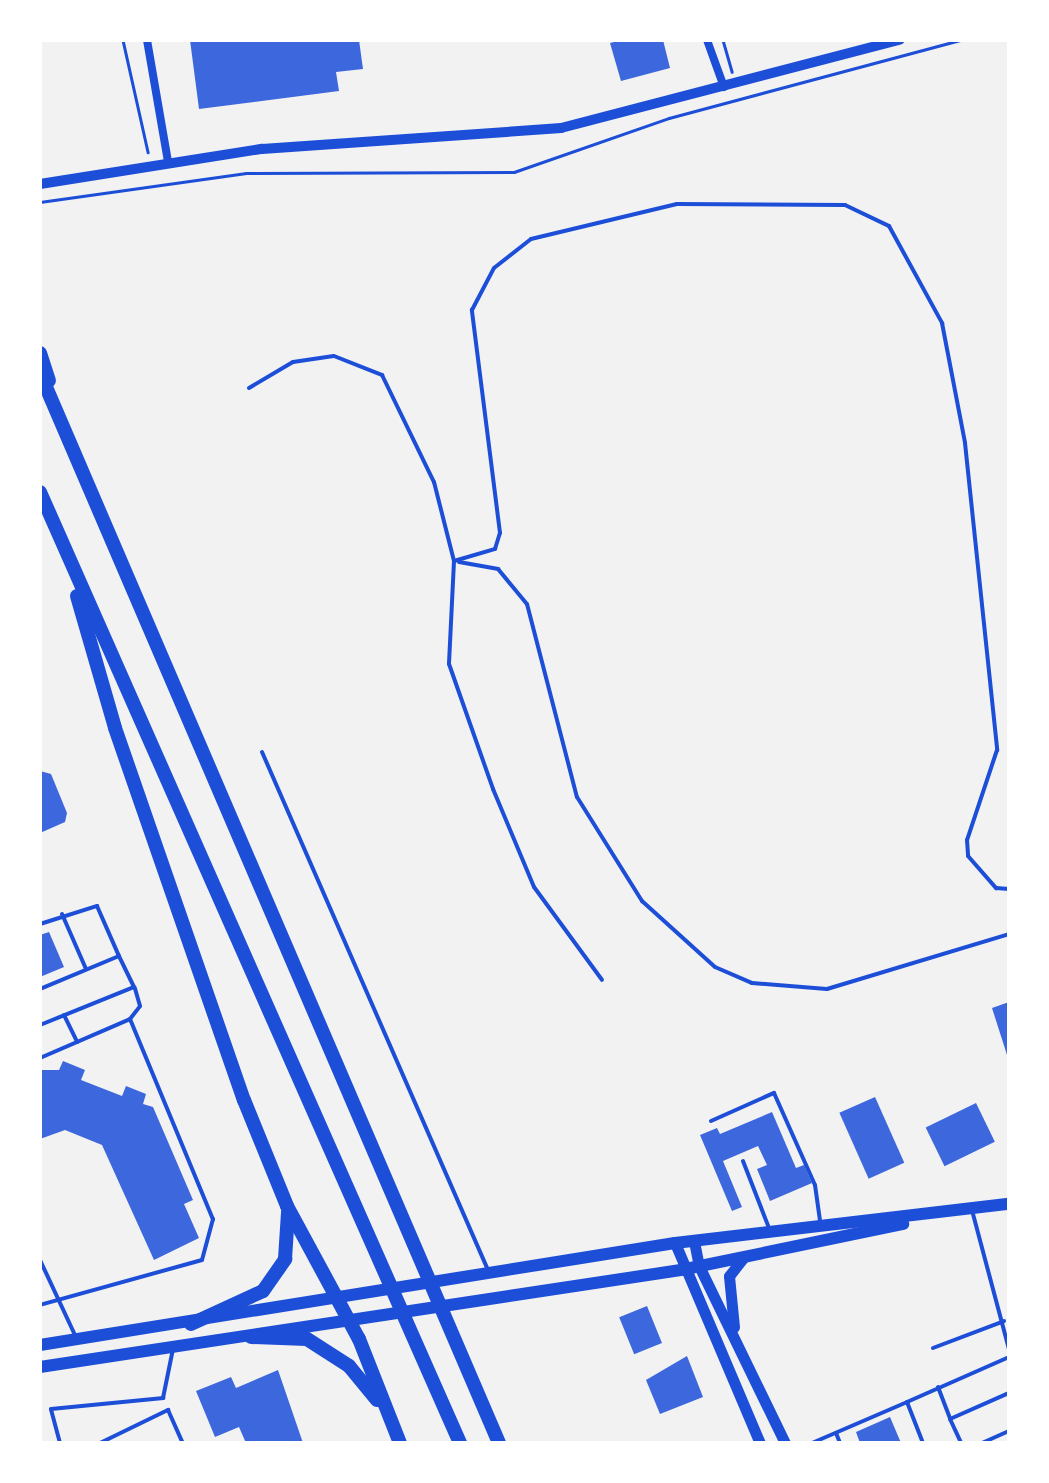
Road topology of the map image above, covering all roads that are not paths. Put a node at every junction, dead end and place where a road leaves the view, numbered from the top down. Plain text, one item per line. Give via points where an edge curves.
1 (147, 40) edge
2 (708, 40) edge
3 (900, 40) edge
4 (724, 87) junction
5 (168, 161) junction
6 (40, 184) edge
7 (40, 353) edge
8 (40, 373) edge
9 (249, 388) dead end
10 (69, 438) junction
11 (40, 492) edge
12 (64, 552) junction
13 (454, 561) junction
14 (262, 752) dead end
15 (1009, 889) edge
16 (62, 914) junction
17 (40, 924) edge
18 (1009, 934) edge
19 (119, 956) junction
20 (86, 970) junction
21 (602, 980) dead end
22 (134, 987) junction
23 (40, 988) edge
24 (64, 1015) junction
25 (130, 1019) junction
26 (40, 1025) edge
27 (76, 1042) junction
28 (40, 1048) edge
29 (42, 1057) edge
30 (711, 1120) dead end
31 (743, 1161) dead end
32 (1009, 1204) edge
33 (287, 1206) junction
34 (972, 1209) junction
35 (948, 1212) junction
36 (822, 1226) junction
37 (771, 1232) junction
38 (694, 1241) junction
39 (675, 1244) junction
40 (744, 1257) junction
41 (40, 1260) edge
42 (700, 1266) junction
43 (681, 1270) junction
44 (491, 1275) junction
45 (336, 1297) junction
46 (60, 1302) junction
47 (40, 1305) edge
48 (1004, 1321) junction
49 (349, 1322) junction
50 (191, 1324) junction
51 (251, 1336) junction
52 (736, 1336) junction
53 (77, 1339) junction
54 (40, 1345) edge
55 (933, 1348) dead end
56 (173, 1349) junction
57 (1009, 1349) edge
58 (1009, 1357) edge
59 (40, 1367) edge
60 (938, 1387) junction
61 (1009, 1393) edge
62 (163, 1398) junction
63 (907, 1402) junction
64 (384, 1408) junction
65 (168, 1410) junction
66 (950, 1419) junction
67 (836, 1432) junction
68 (1009, 1432) edge
69 (60, 1443) edge
70 (100, 1443) edge
71 (183, 1443) edge
72 (400, 1443) edge
73 (460, 1443) edge
74 (499, 1443) edge
75 (760, 1443) edge
76 (785, 1443) edge
77 (812, 1443) edge
78 (840, 1443) edge
79 (923, 1443) edge
80 (961, 1443) edge
81 (982, 1443) edge

1 - 5 street
2 - 4 street
3 - 4 street
4 - 5 street via 561,128 312,143
5 - 6 street
7 - 10 highway
8 - 10 highway
9 - 13 lane via 294,362 334,356 382,375 434,482
10 - 74 highway
11 - 12 highway
12 - 33 highway via 156,853
12 - 73 highway
13 - 15 lane via 495,550 500,533 472,310 494,268 531,239 677,204 716,202 845,205 889,226 942,323 965,443 996,750 966,840 968,856 996,888
13 - 18 lane via 498,569 526,604 577,797 642,901 715,967 752,983 827,989
13 - 21 lane via 450,664 493,789 534,887
14 - 44 lane
16 - 17 lane
16 - 19 lane via 97,906
16 - 20 lane
19 - 20 lane
19 - 22 lane
20 - 23 lane
22 - 24 lane
22 - 25 lane via 140,1006
24 - 26 lane
24 - 27 lane
25 - 27 lane
25 - 46 lane via 209,1205 212,1239 202,1260
27 - 29 lane
28 - 29 lane
30 - 36 lane via 774,1093 815,1184
31 - 37 lane
32 - 34 main road
33 - 45 highway
33 - 50 highway via 285,1259 263,1291
34 - 35 main road
34 - 48 lane
35 - 36 main road
35 - 40 main road
36 - 37 main road
37 - 38 main road
38 - 39 main road
38 - 42 main road
39 - 43 main road
39 - 44 main road
40 - 42 main road
40 - 52 main road via 729,1276
41 - 46 lane
42 - 43 main road
42 - 52 main road
43 - 49 main road
43 - 75 main road
44 - 45 main road
45 - 49 highway
45 - 50 main road
46 - 47 lane
46 - 53 lane
48 - 55 lane
48 - 57 lane
49 - 51 main road
49 - 64 highway
50 - 53 main road
51 - 56 main road
51 - 64 highway via 307,1338 349,1366
52 - 76 main road
53 - 54 main road
56 - 59 main road
56 - 62 lane
58 - 60 lane
60 - 63 lane
60 - 66 lane
61 - 66 lane
62 - 65 lane
62 - 69 lane via 52,1409
63 - 67 lane
63 - 79 lane
64 - 72 highway
65 - 70 lane
65 - 71 lane
66 - 80 lane
67 - 77 lane
67 - 78 lane
68 - 81 lane

